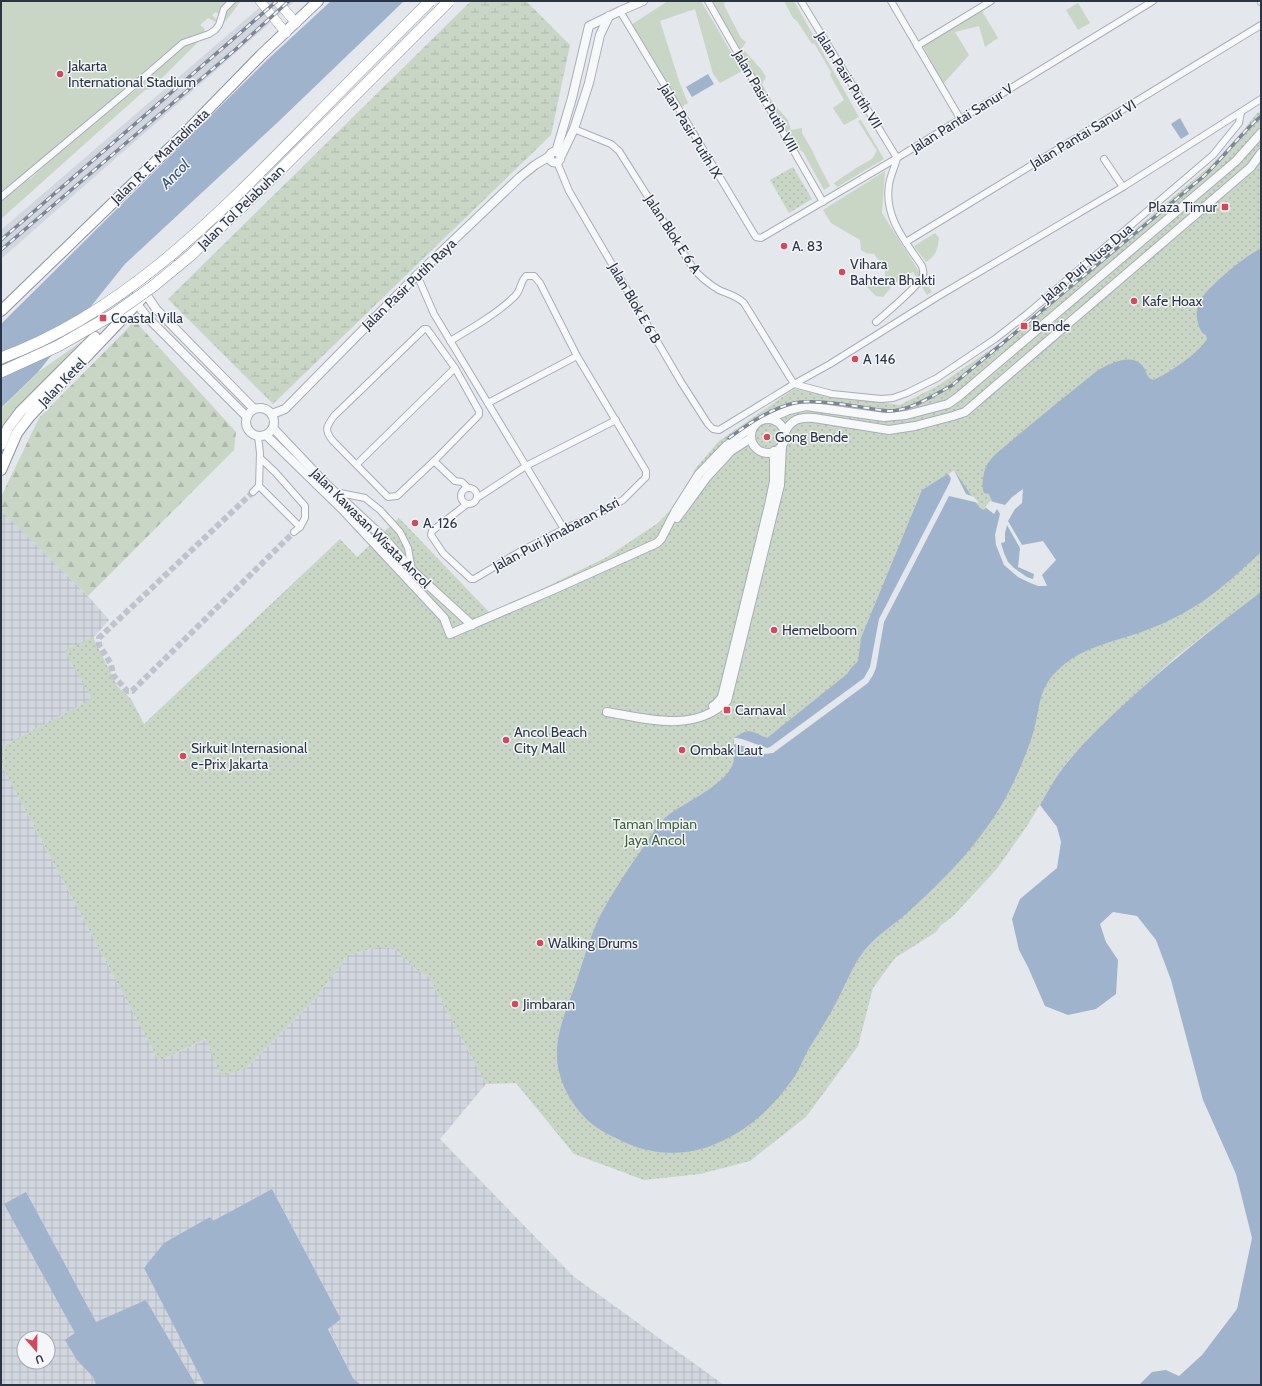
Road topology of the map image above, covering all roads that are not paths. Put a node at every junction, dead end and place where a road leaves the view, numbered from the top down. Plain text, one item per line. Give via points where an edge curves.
1 (232, 1) edge
2 (260, 1) edge
3 (277, 1) edge
4 (318, 1) edge
5 (426, 1) edge
6 (430, 1) edge
7 (446, 1) edge
8 (449, 1) edge
9 (643, 1) edge
10 (708, 1) edge
11 (800, 1) edge
12 (891, 1) edge
13 (991, 1) edge
14 (1153, 1) edge
15 (620, 10) junction
16 (609, 16) junction
17 (296, 23) junction
18 (1261, 26) edge
19 (286, 33) junction
20 (917, 46) junction
21 (576, 82) junction
22 (589, 83) junction
23 (1261, 99) edge
24 (1241, 112) junction
25 (961, 120) junction
26 (574, 129) junction
27 (1260, 136) edge
28 (1261, 153) edge
29 (556, 157) junction
30 (897, 158) junction
31 (1104, 159) dead end
32 (1123, 187) junction
33 (1, 197) edge
34 (823, 202) junction
35 (770, 232) joint
36 (906, 242) junction
37 (417, 275) junction
38 (143, 293) junction
39 (134, 302) junction
40 (1, 311) edge
41 (876, 322) dead end
42 (450, 341) junction
43 (1014, 350) junction
44 (577, 356) junction
45 (1, 358) edge
46 (1024, 360) junction
47 (455, 368) junction
48 (1, 372) edge
49 (794, 384) junction
50 (488, 403) junction
51 (254, 410) junction
52 (272, 414) junction
53 (247, 417) junction
54 (768, 419) junction
55 (616, 420) junction
56 (754, 426) junction
57 (273, 428) junction
58 (784, 434) junction
59 (262, 436) junction
60 (751, 438) junction
61 (1, 445) edge
62 (782, 445) junction
63 (774, 451) junction
64 (260, 458) junction
65 (434, 461) junction
66 (357, 464) junction
67 (526, 466) junction
68 (1, 470) edge
69 (455, 481) junction
70 (259, 486) junction
71 (468, 488) junction
72 (253, 492) tunnel mouth
73 (335, 492) junction
74 (461, 493) junction
75 (477, 498) junction
76 (467, 504) junction
77 (300, 527) junction
78 (564, 529) junction
79 (666, 530) junction
80 (294, 532) tunnel mouth
81 (413, 571) junction
82 (439, 596) junction
83 (430, 603) junction
84 (472, 625) junction

1 - 33 street via 224,9 215,30 183,42
2 - 19 main road
3 - 17 main road
4 - 17 highway, Jalan R. E. Martadinata
5 - 38 highway via 229,198
6 - 45 highway, Jalan Tol Pelabuhan, bridge via 260,172 170,257 144,278 75,323
7 - 38 highway via 321,126
8 - 48 highway, Jalan Tol Pelabuhan, bridge via 191,255 114,314 58,346
9 - 15 street
10 - 34 street, Jalan Pasir Putih VIII
11 - 30 street, Jalan Pasir Putih VII
12 - 20 street
13 - 20 street
14 - 25 street, Jalan Pantai Sanur V
15 - 16 street
15 - 35 street, Jalan Pasir Putih IX via 756,237 761,238
16 - 21 street via 589,26
16 - 22 street via 600,35
17 - 19 highway, Jalan R. E. Martadinata
18 - 36 street, Jalan Pantai Sanur VI
19 - 40 highway, Jalan R. E. Martadinata
20 - 25 street
21 - 22 street
21 - 29 street
22 - 26 street
23 - 24 street
24 - 32 street
24 - 49 street, Jalan Puri Nusa Dua via 1239,123 1195,171 1027,314 938,378 907,393 881,399 832,394
25 - 30 street, Jalan Pantai Sanur V
26 - 29 street
26 - 49 street, Jalan Blok E 6 A via 611,144 620,151 692,268 702,278 744,303
27 - 43 street via 1236,161
28 - 46 street via 1251,167
29 - 37 street, Jalan Pasir Putih Raya via 535,165 520,177
29 - 49 street, Jalan Blok E 6 B via 569,191 681,382 713,429 725,427
30 - 34 street, Jalan Pantai Sanur V
30 - 36 street via 889,185 889,202 895,225
31 - 32 street
32 - 49 street
34 - 35 street, Jalan Pantai Sanur V
36 - 41 street via 922,266 923,275 905,296
37 - 42 street via 434,314
37 - 52 street, Jalan Pasir Putih Raya via 285,409
38 - 39 highway
38 - 51 street
39 - 53 street
39 - 61 highway, Jalan Ketel via 20,412 8,428
39 - 68 highway, Jalan Ketel via 30,416 17,433
42 - 44 street, Jalan Puri Jimabaran Asri via 497,313 520,290 521,282 526,276 534,276
42 - 50 street
43 - 46 street
43 - 54 street via 948,404 895,417 806,406
44 - 50 street
44 - 55 street, Jalan Puri Jimabaran Asri
46 - 58 street via 965,412 953,416 889,430 804,417 795,420
47 - 65 street via 479,415
47 - 66 street
47 - 66 street via 427,329 422,330 334,416 327,430 328,434
50 - 67 street
51 - 52 street via 264,409
51 - 53 street
52 - 57 street
53 - 59 street via 246,427 249,431
54 - 56 street
54 - 58 street via 779,423
55 - 67 street
55 - 78 street, Jalan Puri Jimabaran Asri via 646,468 646,477 623,500
56 - 60 street
56 - 79 street via 726,446 699,474
57 - 59 street
57 - 73 street, Jalan Kawasan Wisata Ancol
58 - 62 street
59 - 64 street
59 - 83 street, Jalan Kawasan Wisata Ancol via 344,511
60 - 63 street via 757,449 764,452
60 - 79 street via 731,451 707,477
62 - 63 street
62 - 63 street via 780,485 727,701 707,716 680,721 660,721 607,710 680,716 705,710 722,697 773,484
64 - 70 street
64 - 77 street via 305,506 305,518
65 - 66 street via 397,496 392,497 388,497
65 - 69 street
67 - 75 street
67 - 78 street
69 - 71 street via 462,482
69 - 74 street via 456,488
70 - 72 street
70 - 77 street
71 - 74 street
71 - 75 street via 476,492
73 - 81 street, Jalan Kawasan Wisata Ancol via 384,538
73 - 81 street via 365,498 380,510 405,540
74 - 76 street via 461,498
75 - 76 street via 473,503
76 - 78 street, Jalan Puri Jimabaran Asri via 430,533 443,554 471,579
77 - 80 street
79 - 84 street via 657,543
81 - 82 street, Jalan Kawasan Wisata Ancol
82 - 83 street
82 - 84 street, Jalan Kawasan Wisata Ancol
83 - 84 street, Jalan Kawasan Wisata Ancol via 444,618 450,634

